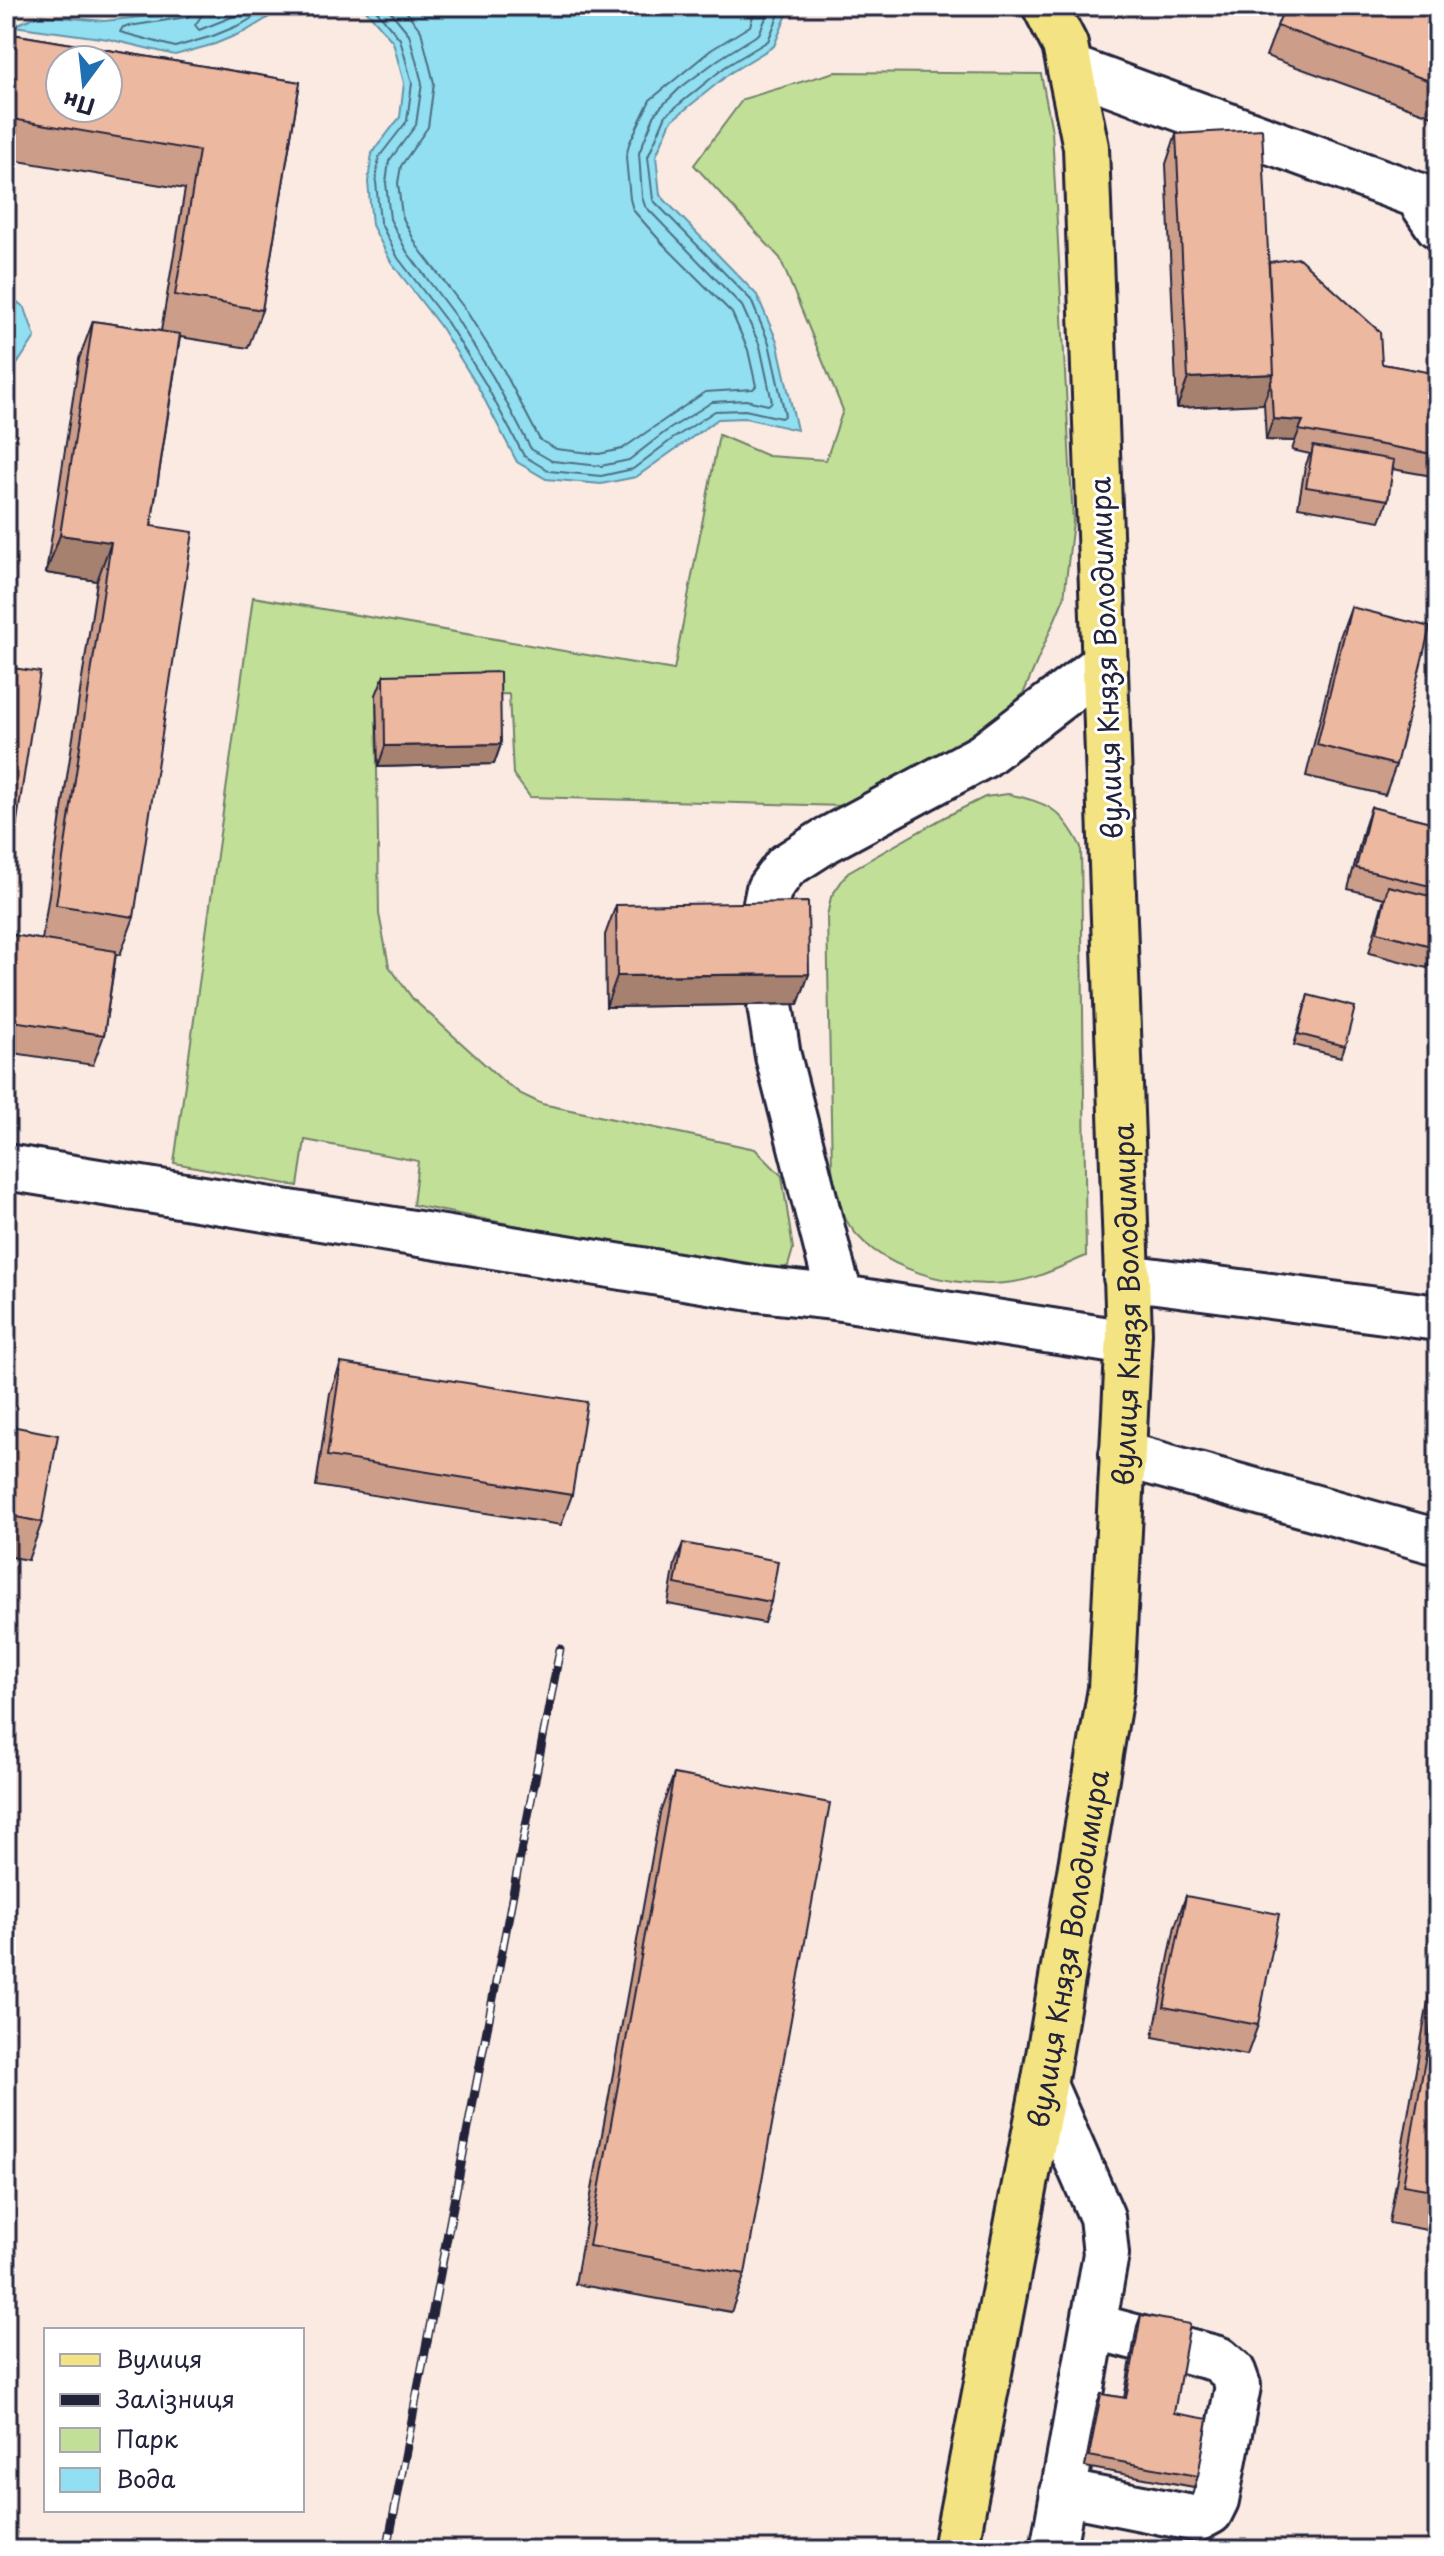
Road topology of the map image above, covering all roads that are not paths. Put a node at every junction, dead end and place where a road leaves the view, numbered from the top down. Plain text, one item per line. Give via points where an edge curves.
1 (1045, 6) edge
2 (1070, 68) junction
3 (1438, 226) edge
4 (1105, 663) junction
5 (760, 933) edge
6 (770, 1005) edge
7 (6, 1167) edge
8 (1126, 1277) junction
9 (842, 1298) junction
10 (1438, 1318) edge
11 (1128, 1343) junction
12 (1122, 1454) junction
13 (1438, 1542) edge
14 (1044, 2085) junction
15 (1093, 2326) junction
16 (1062, 2492) junction
17 (955, 2550) edge
18 (1053, 2550) edge

1 - 2 main road, вулиця Князя Володимира
2 - 3 lane via 1417,195
2 - 4 main road, вулиця Князя Володимира via 1086,147
4 - 5 lane via 983,756 786,866 769,889
4 - 8 main road, вулиця Князя Володимира
6 - 9 lane via 778,1056
7 - 9 lane
8 - 10 lane
8 - 11 main road, вулиця Князя Володимира
9 - 11 lane
11 - 12 main road, вулиця Князя Володимира
12 - 13 lane
12 - 14 main road, вулиця Князя Володимира via 1111,1689
14 - 15 lane via 1102,2217 1106,2254
14 - 17 main road, вулиця Князя Володимира
15 - 16 lane
15 - 16 lane via 1218,2359 1233,2372 1238,2386 1210,2512 1197,2519
16 - 18 lane

